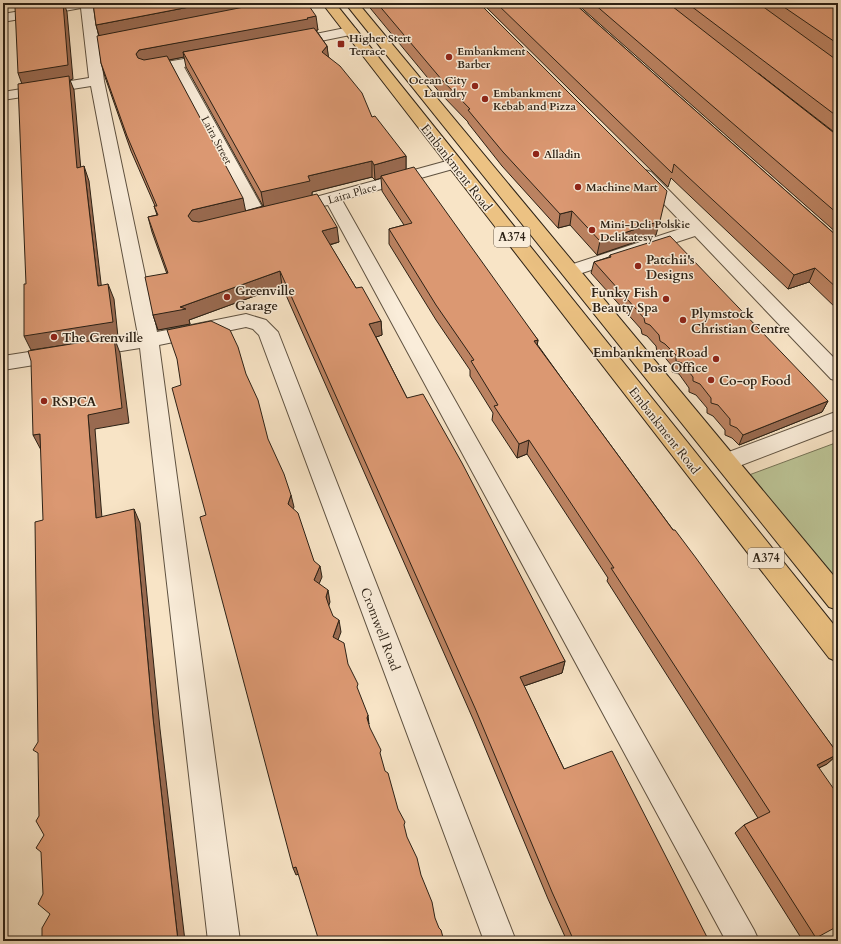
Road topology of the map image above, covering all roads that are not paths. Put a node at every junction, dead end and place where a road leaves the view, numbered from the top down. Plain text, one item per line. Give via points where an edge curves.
1 (88, 3) edge
2 (328, 3) edge
3 (351, 3) edge
4 (3, 18) edge
5 (350, 31) junction
6 (279, 45) edge
7 (226, 55) edge
8 (176, 65) junction
9 (148, 69) edge
10 (97, 81) junction
11 (3, 96) edge
12 (632, 161) edge
13 (454, 164) junction
14 (333, 199) junction
15 (303, 206) edge
16 (259, 216) edge
17 (700, 229) junction
18 (570, 271) junction
19 (149, 340) junction
20 (3, 363) edge
21 (838, 374) edge
22 (838, 420) edge
23 (726, 462) junction
24 (838, 599) edge
25 (838, 650) edge
26 (224, 941) edge
27 (500, 941) edge
28 (743, 941) edge

1 - 4 street
1 - 10 street via 100,44
2 - 5 main road, Embankment Road / A374
3 - 18 main road, Embankment Road / A374
5 - 6 street
5 - 13 main road, Embankment Road / A374
7 - 8 street
8 - 9 street
8 - 16 street, Laira Street
10 - 11 street
10 - 19 street
12 - 17 street
13 - 14 street, Laira Place
13 - 25 main road, Embankment Road / A374
14 - 15 street, Laira Place
14 - 28 street
17 - 18 street
17 - 21 street
18 - 23 main road, Embankment Road / A374
19 - 20 street
19 - 26 street
19 - 27 street, Cromwell Road via 242,321 256,322 268,332
22 - 23 street
23 - 24 main road, Embankment Road / A374

